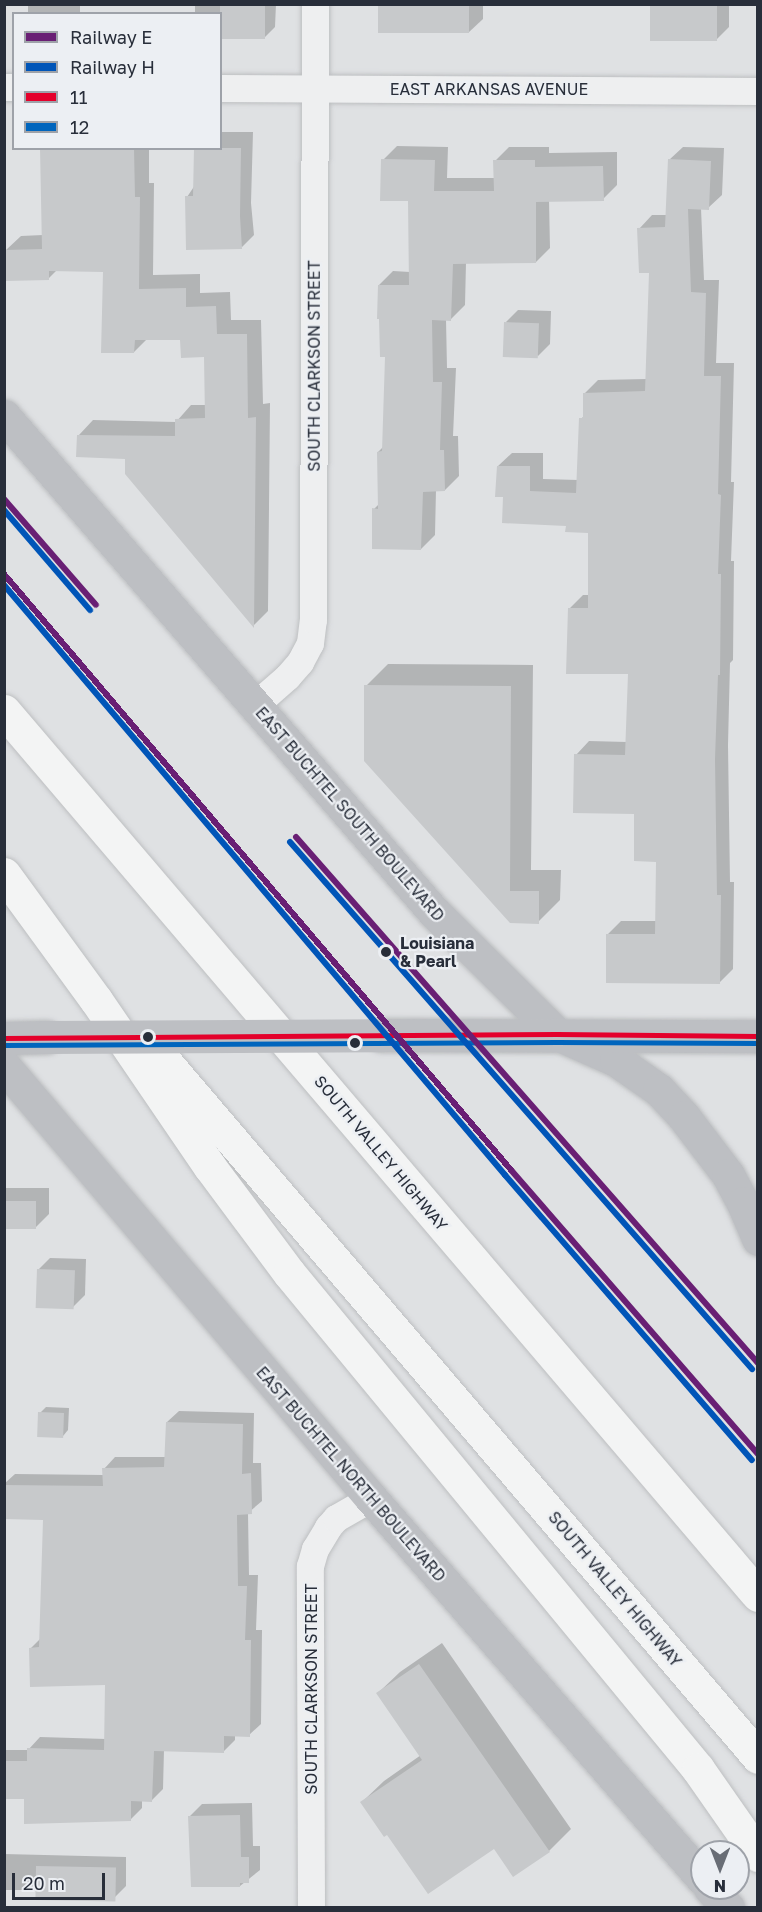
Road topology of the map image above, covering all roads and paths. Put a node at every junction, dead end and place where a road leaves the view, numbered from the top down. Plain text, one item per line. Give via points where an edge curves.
1 (315, 4) edge
2 (222, 88) edge
3 (315, 89) junction
4 (758, 91) edge
5 (4, 416) edge
6 (255, 705) junction
7 (4, 711) edge
8 (4, 874) edge
9 (557, 1034) junction
10 (758, 1036) edge
11 (4, 1038) edge
12 (4, 1066) edge
13 (758, 1239) edge
14 (627, 1440) junction
15 (371, 1498) junction
16 (758, 1574) edge
17 (758, 1595) edge
18 (758, 1757) edge
19 (758, 1855) edge
20 (690, 1864) edge
21 (311, 1908) edge

1 - 3 street, SOUTH CLARKSON STREET
2 - 3 street, EAST ARKANSAS AVENUE
3 - 4 street, EAST ARKANSAS AVENUE
3 - 6 street, SOUTH CLARKSON STREET via 313,620 310,643 300,662
5 - 6 main road, EAST BUCHTEL SOUTH BOULEVARD
6 - 9 main road, EAST BUCHTEL SOUTH BOULEVARD via 434,912
7 - 14 highway, SOUTH VALLEY HIGHWAY
8 - 18 highway, SOUTH VALLEY HIGHWAY
8 - 19 highway via 289,1273 698,1769
9 - 10 main road
9 - 11 main road, bridge
9 - 13 main road, EAST BUCHTEL SOUTH BOULEVARD via 616,1060 659,1090 708,1146 728,1176
12 - 15 main road, EAST BUCHTEL NORTH BOULEVARD
14 - 16 highway
14 - 17 highway, SOUTH VALLEY HIGHWAY
15 - 20 main road, EAST BUCHTEL NORTH BOULEVARD
15 - 21 street, SOUTH CLARKSON STREET via 336,1518 315,1549 310,1566

